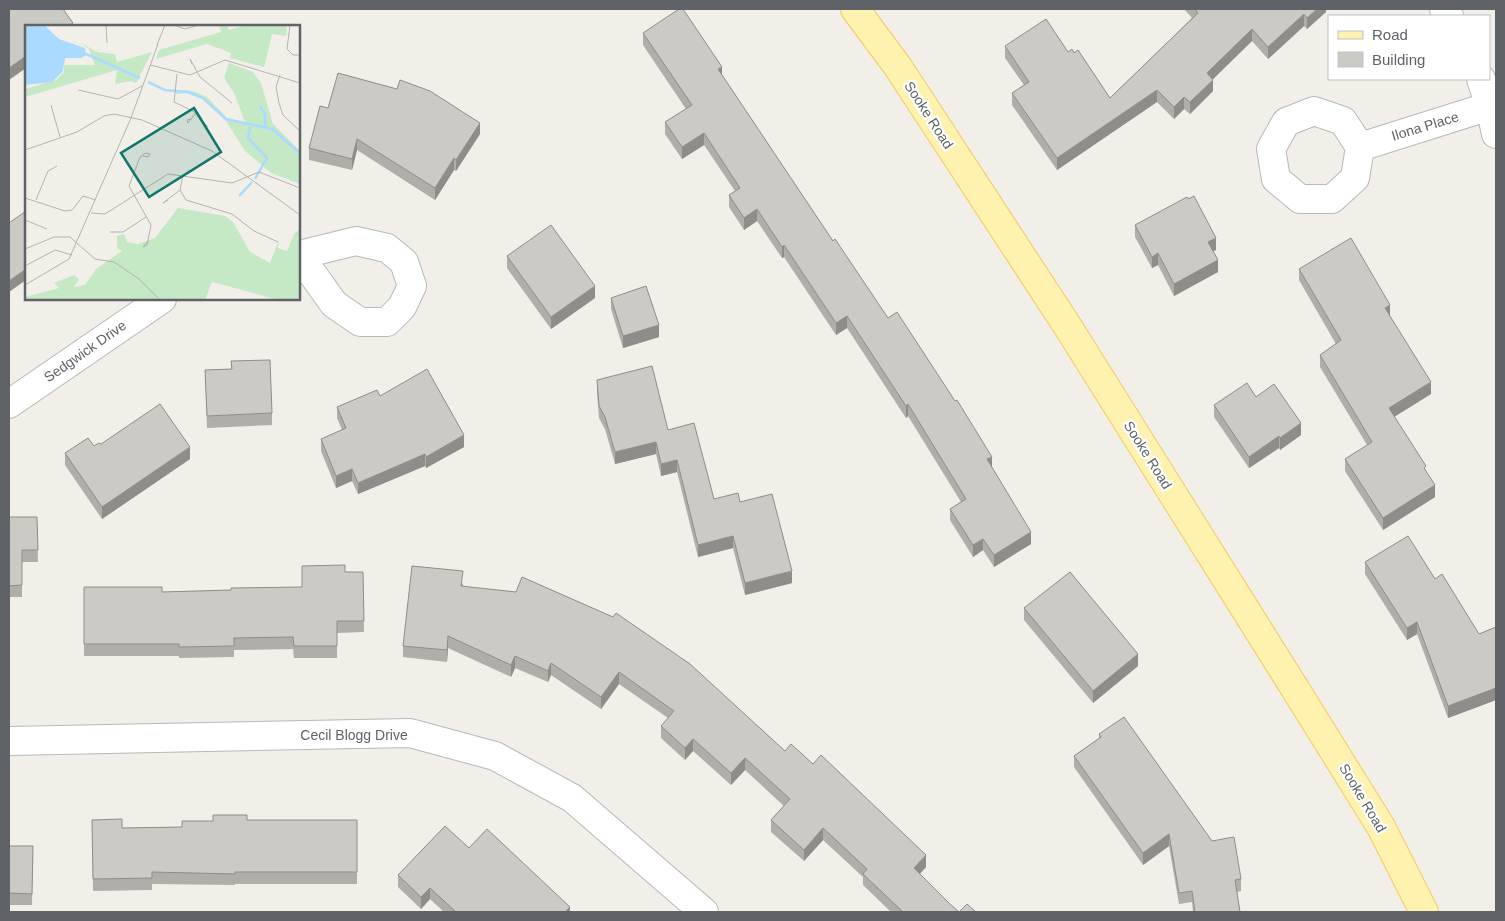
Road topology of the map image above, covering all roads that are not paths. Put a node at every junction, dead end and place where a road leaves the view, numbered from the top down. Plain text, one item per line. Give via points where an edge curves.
1 (855, 9) edge
2 (1481, 80) edge
3 (1490, 106) junction
4 (1496, 134) edge
5 (1360, 147) dead end
6 (161, 300) edge
7 (9, 404) edge
8 (9, 741) edge
9 (704, 912) edge
10 (1424, 912) edge

1 - 10 main road, Sooke Road via 898,67 1062,319 1279,662 1381,827
2 - 3 street
3 - 4 street
3 - 5 street, Ilona Place
6 - 7 street, Sedgwick Drive
8 - 9 street, Cecil Blogg Drive via 410,733 495,756 572,798

